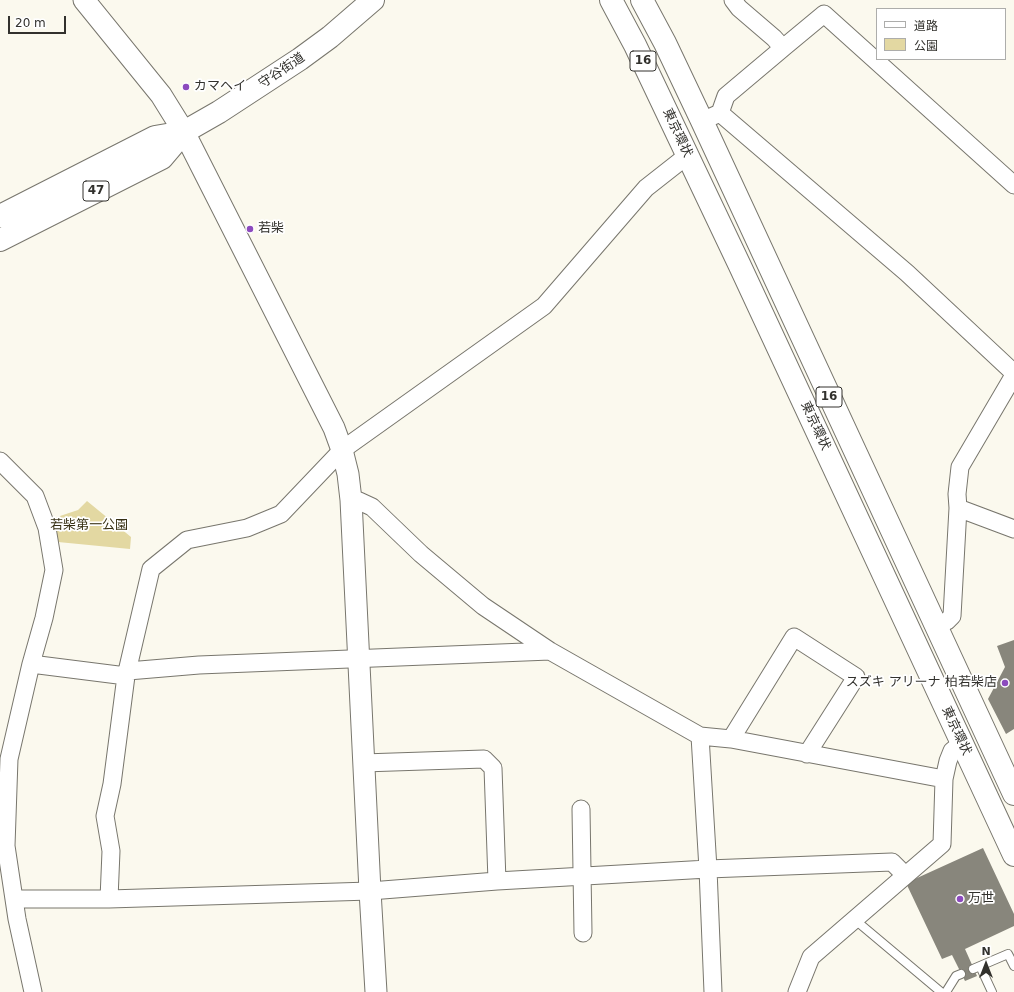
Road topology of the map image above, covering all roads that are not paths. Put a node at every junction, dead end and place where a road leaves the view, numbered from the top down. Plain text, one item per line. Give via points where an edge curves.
1 (84, 0) edge
2 (373, 0) edge
3 (611, 0) edge
4 (642, 0) edge
5 (739, 3) edge
6 (783, 48) junction
7 (711, 117) junction
8 (184, 132) junction
9 (688, 155) junction
10 (1014, 185) edge
11 (0, 216) edge
12 (0, 240) edge
13 (1014, 374) edge
14 (342, 450) junction
15 (0, 461) edge
16 (351, 500) junction
17 (958, 508) junction
18 (1014, 529) edge
19 (935, 626) junction
20 (550, 651) junction
21 (358, 658) junction
22 (31, 664) junction
23 (127, 674) junction
24 (700, 736) junction
25 (731, 739) junction
26 (962, 743) junction
27 (807, 754) junction
28 (363, 763) junction
29 (944, 779) junction
30 (1014, 794) edge
31 (580, 809) dead end
32 (1014, 855) edge
33 (708, 869) junction
34 (905, 875) junction
35 (582, 876) junction
36 (497, 881) junction
37 (370, 890) junction
38 (14, 899) junction
39 (109, 899) junction
40 (854, 919) junction
41 (583, 933) dead end
42 (1014, 966) edge
43 (961, 974) dead end
44 (32, 992) edge
45 (376, 992) edge
46 (713, 992) edge
47 (797, 992) edge
48 (941, 992) edge
49 (946, 992) edge
50 (992, 992) edge

1 - 8 street via 161,95
2 - 8 main road, 守谷街道 / 47 via 300,59
3 - 9 main road, 東京環状 / 16
4 - 7 main road, 東京環状 / 16 via 665,43
5 - 6 street
6 - 7 street via 726,96
6 - 10 street via 824,14
7 - 13 street via 907,273
7 - 19 main road, 東京環状 / 16
8 - 11 main road, 守谷街道 / 47 via 155,137
8 - 12 main road, 守谷街道 / 47 via 162,158
8 - 14 street via 334,428
9 - 14 street via 646,188 544,306
9 - 26 main road, 東京環状 / 16
13 - 17 street via 960,467
14 - 16 street
14 - 23 street via 281,514 247,528 187,540 151,569
15 - 22 street via 34,496 46,528 54,570
16 - 20 street via 372,507 421,554 483,606
16 - 21 street
17 - 18 street
17 - 19 street via 952,616
19 - 30 main road, 東京環状 / 16
20 - 21 street
20 - 24 street
21 - 23 street via 199,665
21 - 28 street
22 - 23 street
22 - 38 street via 9,758 6,846
23 - 39 street via 112,784 105,816 111,851
24 - 25 street
24 - 33 street
25 - 27 street
25 - 27 street via 794,637 856,677
26 - 29 street via 952,751
26 - 32 main road, 東京環状 / 16
27 - 29 street
28 - 36 street via 484,760 494,768
28 - 37 street
29 - 34 street via 942,844
31 - 35 street
33 - 34 street via 892,862
33 - 35 street
33 - 46 street
34 - 40 street
35 - 36 street
35 - 41 street
36 - 37 street
37 - 39 street
37 - 45 street
38 - 39 street
38 - 44 street
40 - 47 street via 811,957
40 - 48 lane
42 - 50 lane via 1008,954 977,967
43 - 49 lane via 956,976

